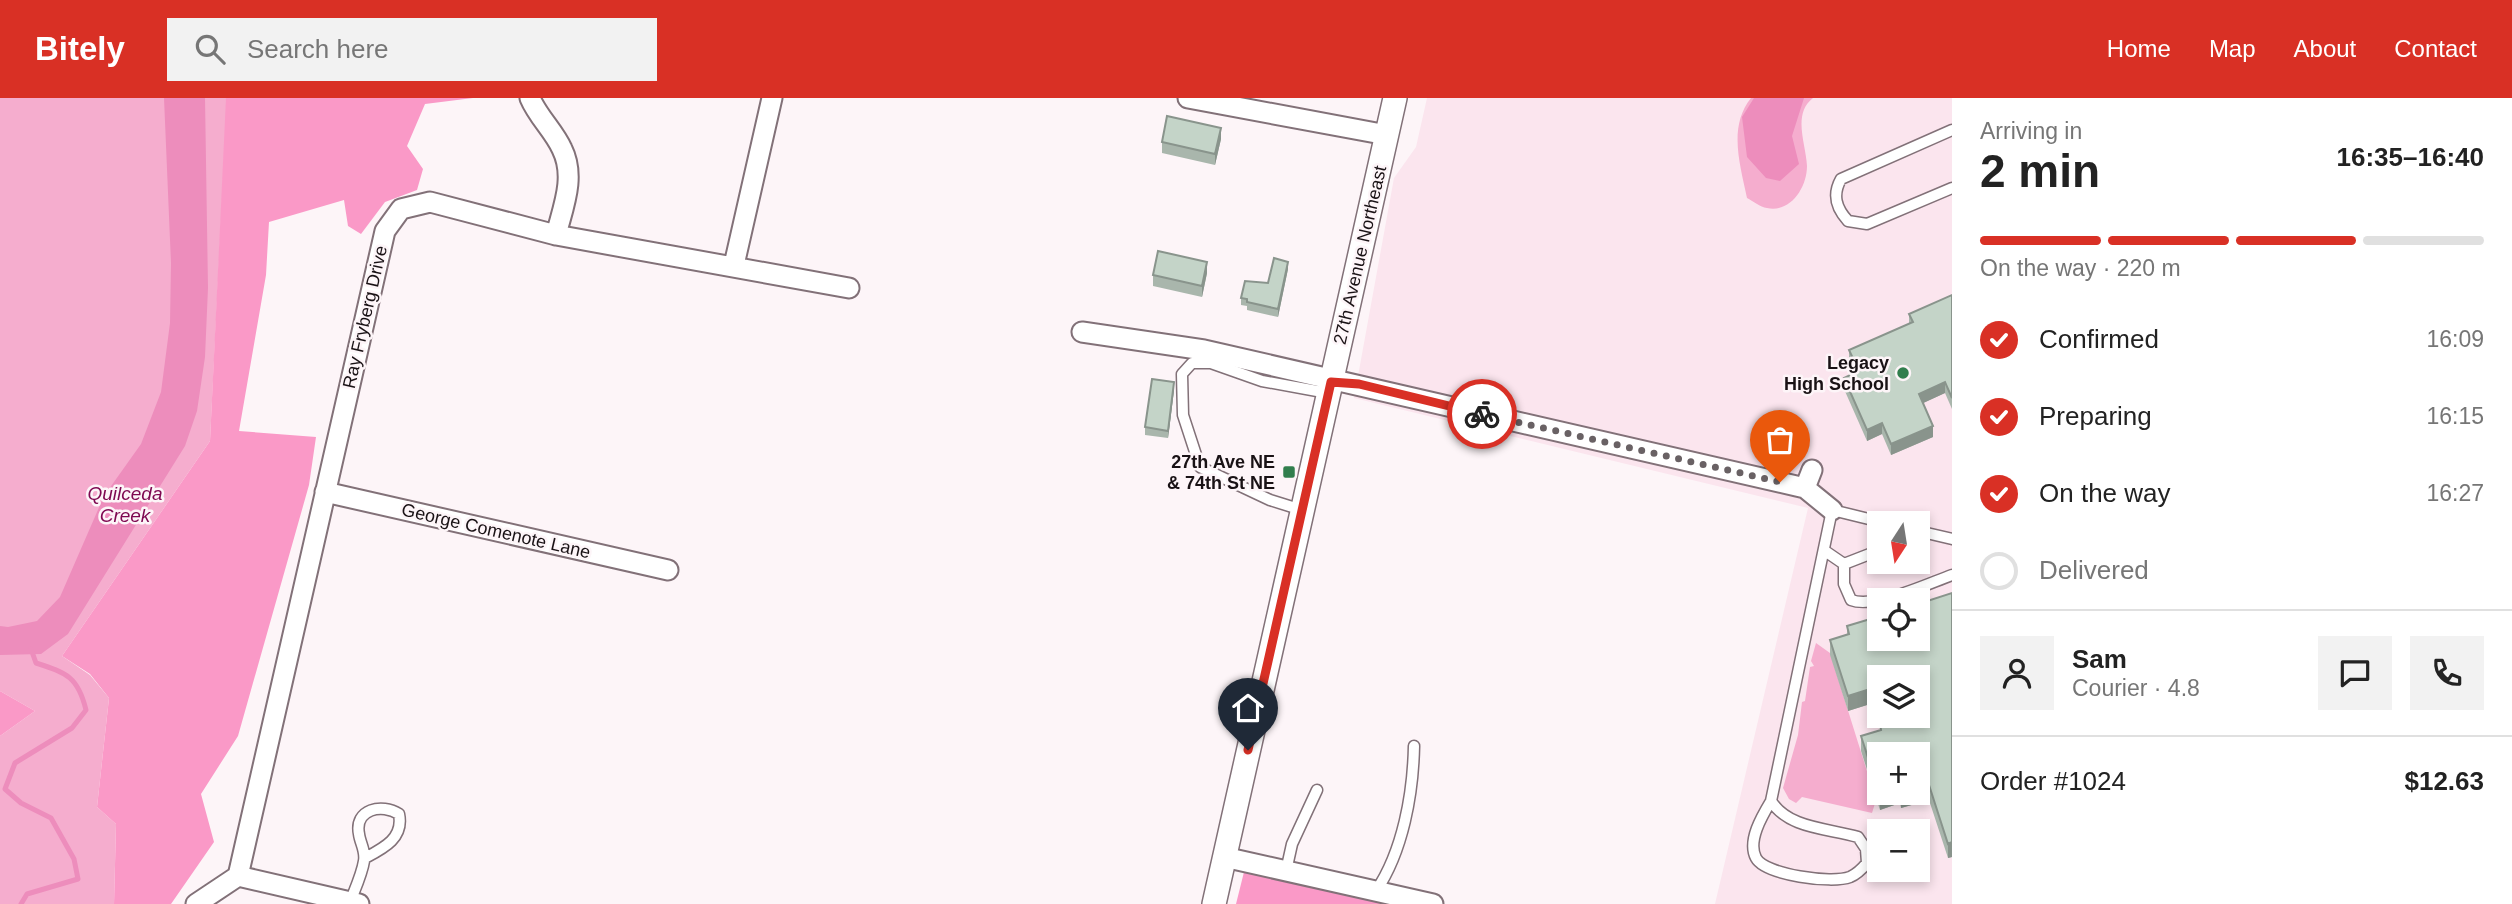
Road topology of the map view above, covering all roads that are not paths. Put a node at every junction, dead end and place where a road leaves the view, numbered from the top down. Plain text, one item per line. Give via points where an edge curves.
1 (530, 98) edge
2 (772, 98) edge
3 (1188, 98) edge
4 (1395, 98) edge
5 (1952, 130) edge
6 (1387, 135) junction
7 (1952, 188) edge
8 (556, 235) junction
9 (734, 265) junction
10 (849, 288) dead end
11 (1082, 332) dead end
12 (1330, 388) junction
13 (324, 492) junction
14 (1302, 510) junction
15 (1832, 510) junction
16 (1867, 519) edge
17 (1930, 534) edge
18 (1952, 539) edge
19 (1825, 551) junction
20 (1867, 555) edge
21 (1843, 564) junction
22 (668, 570) dead end
23 (1952, 575) edge
24 (1414, 746) dead end
25 (1317, 790) dead end
26 (1771, 801) junction
27 (1224, 856) junction
28 (365, 858) junction
29 (1286, 871) junction
30 (238, 876) junction
31 (1376, 891) junction
32 (354, 903) edge
33 (196, 904) edge
34 (1213, 904) edge
35 (1433, 904) edge

1 - 8 street via 563,149 568,168
2 - 9 street
3 - 6 street
4 - 6 street, 27th Avenue Northeast
5 - 7 lane via 1841,180 1836,200 1848,221 1867,224
6 - 12 street, 27th Avenue Northeast
8 - 9 street, Ray Fryberg Drive
8 - 13 street, Ray Fryberg Drive via 429,202 401,208 385,231
9 - 10 street, Ray Fryberg Drive
11 - 12 street via 1203,351
12 - 14 street, 27th Avenue Northeast
12 - 14 lane via 1262,381 1211,363 1192,363 1182,374 1183,415 1200,467
12 - 15 street via 1359,384 1808,479
13 - 22 street, George Comenote Lane
13 - 30 street, Ray Fryberg Drive
14 - 27 street, 27th Avenue Northeast
15 - 16 lane
15 - 19 lane
17 - 18 lane
19 - 21 lane
19 - 26 lane
20 - 21 lane
21 - 23 lane via 1844,584 1851,600 1859,603
24 - 31 lane via 1405,820 1388,873
25 - 29 lane via 1292,844
26 - 26 lane via 1754,840 1754,856 1763,866 1786,874 1836,880 1849,878 1867,863 1866,849 1858,837 1790,821
27 - 29 street
27 - 34 street, 27th Avenue Northeast
28 - 28 lane via 358,832 362,817 374,808 389,808 399,814 396,837
28 - 32 lane
29 - 31 street
30 - 32 street
30 - 33 street
31 - 35 street

